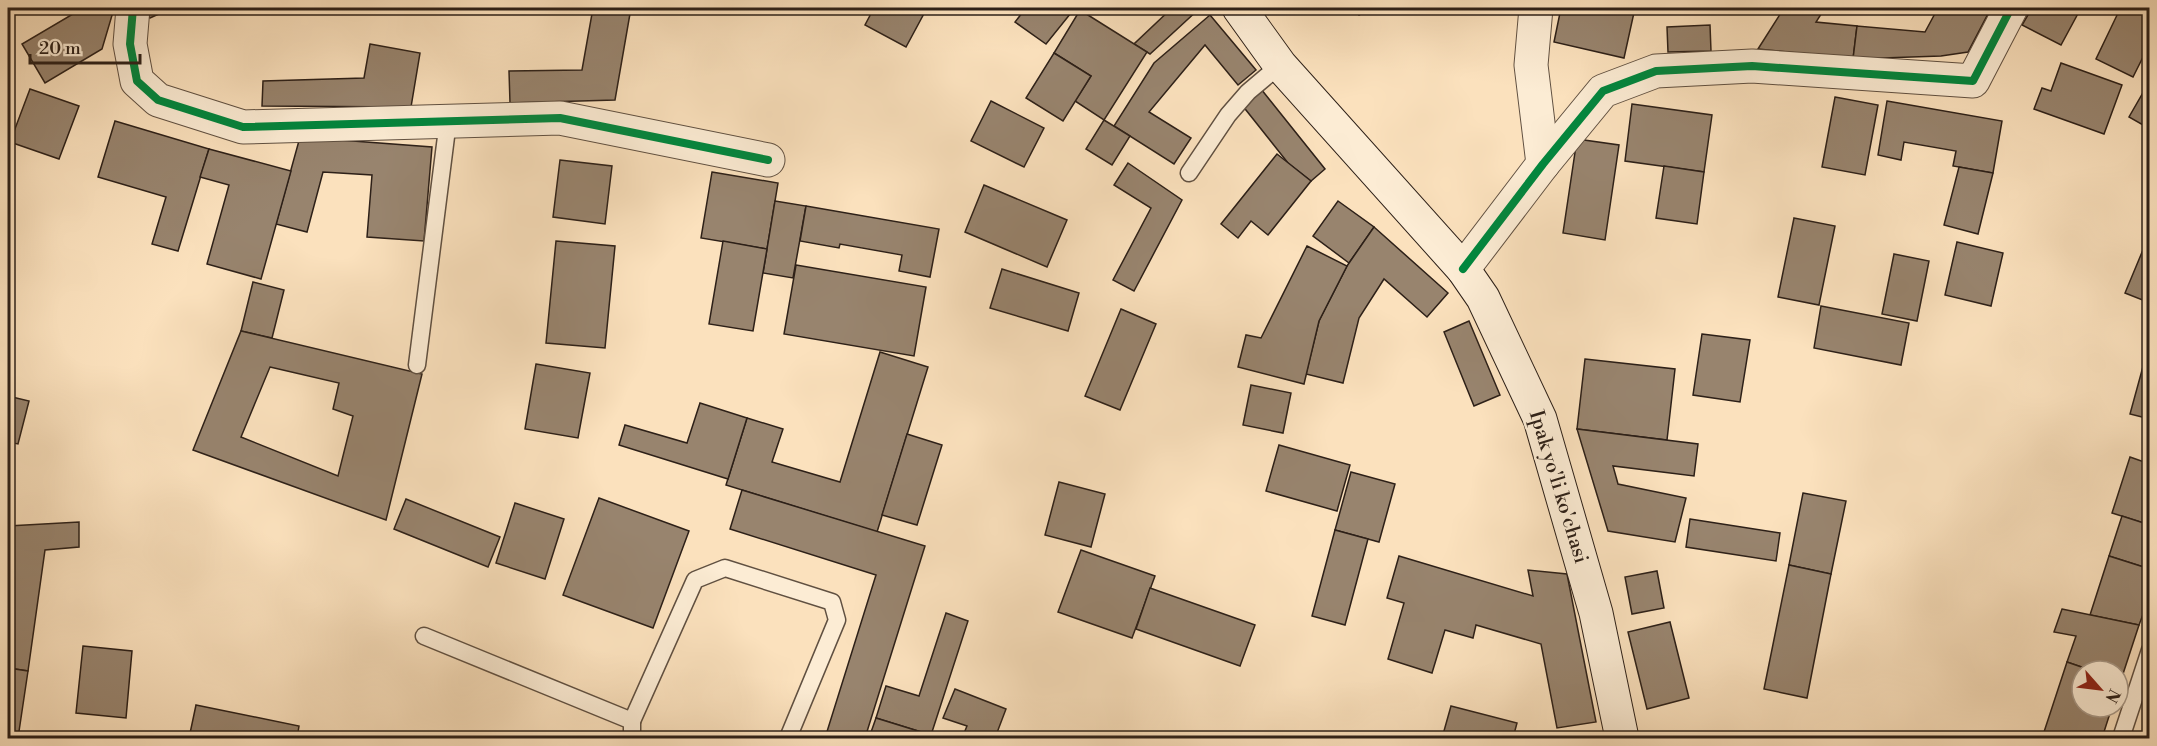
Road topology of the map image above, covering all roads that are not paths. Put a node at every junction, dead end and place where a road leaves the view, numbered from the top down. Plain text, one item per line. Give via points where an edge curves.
1 (133, 8) edge
2 (1239, 8) edge
3 (1536, 8) edge
4 (2011, 8) edge
5 (1280, 65) junction
6 (448, 121) junction
7 (768, 160) dead end
8 (1543, 164) junction
9 (1189, 173) dead end
10 (1463, 270) junction
11 (417, 364) dead end
12 (423, 636) dead end
13 (2150, 650) edge
14 (632, 721) junction
15 (632, 738) edge
16 (788, 738) edge
17 (1622, 738) edge
18 (2121, 738) edge

1 - 6 street via 129,44 137,81 158,100 243,127
2 - 5 street, Ipak yo'li ko'chasi
3 - 8 street via 1532,65
4 - 8 street via 1973,81 1752,66 1656,71 1603,91
5 - 9 lane via 1228,115
5 - 10 street, Ipak yo'li ko'chasi
6 - 7 street via 560,118
6 - 11 lane
8 - 10 street
10 - 17 street, Ipak yo'li ko'chasi via 1483,298 1540,419 1596,613
12 - 14 lane
13 - 18 lane
14 - 15 lane
14 - 16 lane via 695,579 725,568 831,602 837,620

